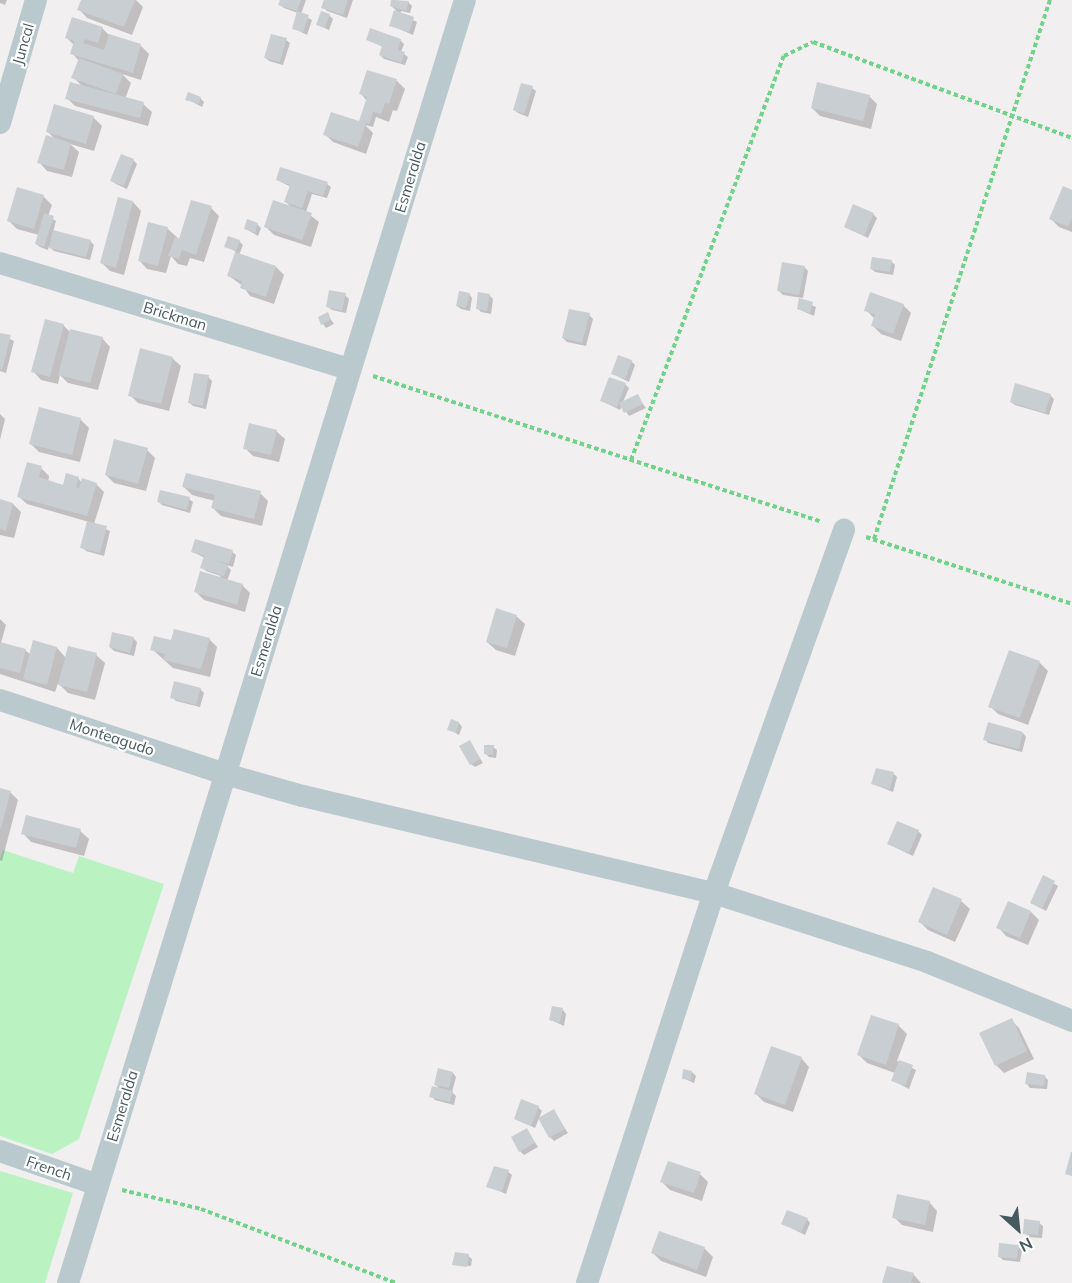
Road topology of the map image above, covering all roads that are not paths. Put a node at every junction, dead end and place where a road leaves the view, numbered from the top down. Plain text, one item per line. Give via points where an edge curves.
1 (36, 0) edge
2 (465, 0) edge
3 (0, 123) edge
4 (0, 263) edge
5 (349, 369) junction
6 (844, 530) road end
7 (0, 700) edge
8 (225, 774) junction
9 (714, 893) junction
10 (1072, 1021) edge
11 (0, 1151) edge
12 (98, 1185) junction
13 (68, 1283) edge
14 (587, 1283) edge

1 - 3 street, Juncal
2 - 5 street, Esmeralda
4 - 5 street, Brickman
5 - 8 street, Esmeralda
6 - 9 street
7 - 8 street, Monteagudo
8 - 9 street, Monteagudo
8 - 12 street, Esmeralda
9 - 10 street, Monteagudo via 927,962
9 - 14 street
11 - 12 street, French
12 - 13 street, Esmeralda

